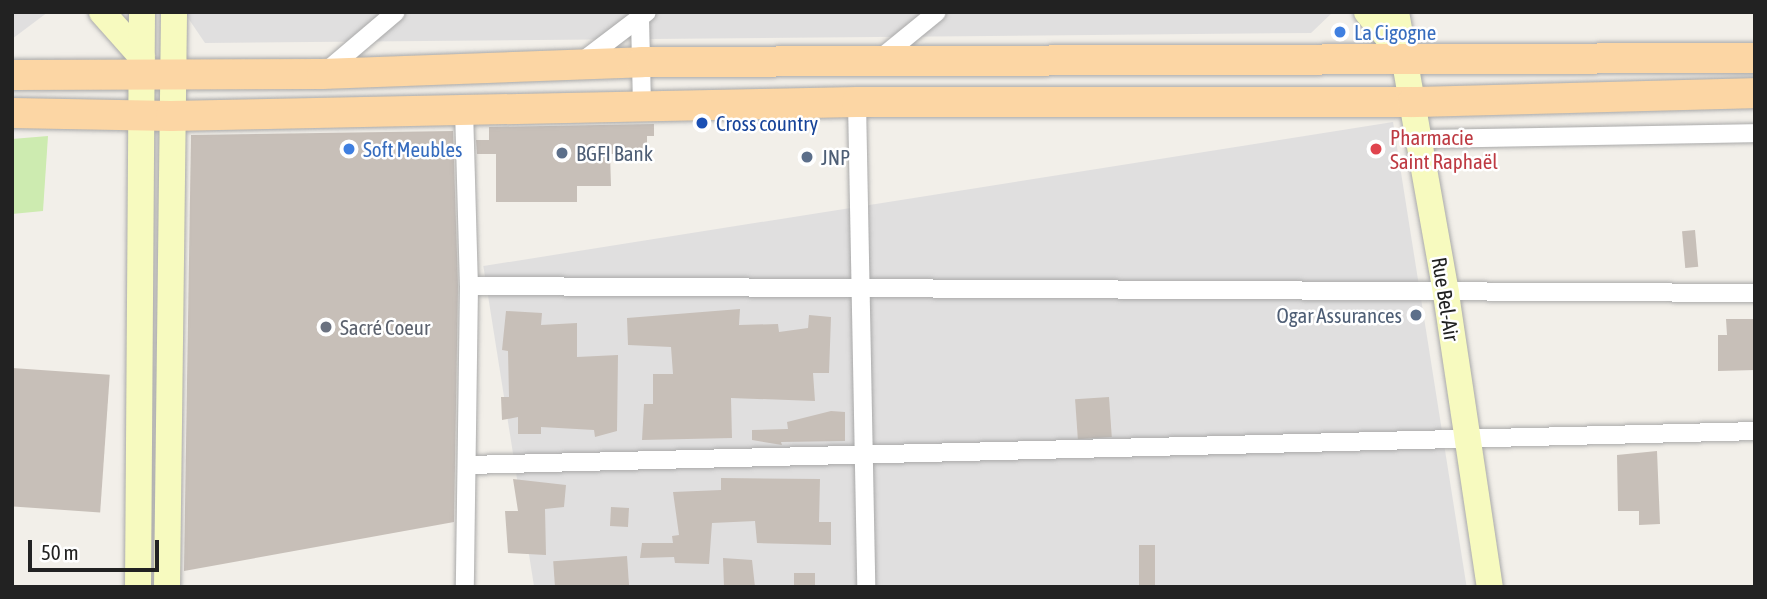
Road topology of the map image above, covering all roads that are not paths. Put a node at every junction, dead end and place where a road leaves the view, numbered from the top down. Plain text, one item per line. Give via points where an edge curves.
1 (102, 12) edge
2 (142, 12) edge
3 (174, 12) edge
4 (396, 12) edge
5 (937, 12) edge
6 (1367, 12) edge
7 (1396, 12) edge
8 (643, 15) edge
9 (1404, 58) junction
10 (1755, 58) edge
11 (642, 62) junction
12 (876, 62) junction
13 (578, 65) junction
14 (142, 67) junction
15 (323, 74) junction
16 (12, 75) edge
17 (175, 76) junction
18 (1755, 93) edge
19 (857, 102) junction
20 (1413, 102) junction
21 (642, 107) junction
22 (464, 109) junction
23 (12, 113) edge
24 (141, 115) junction
25 (171, 116) junction
26 (1755, 133) edge
27 (1420, 139) junction
28 (469, 286) junction
29 (860, 291) junction
30 (1755, 293) edge
31 (1446, 294) junction
32 (1755, 431) edge
33 (1466, 437) junction
34 (864, 456) junction
35 (468, 465) junction
36 (138, 587) edge
37 (167, 587) edge
38 (465, 587) edge
39 (866, 587) edge
40 (1490, 587) edge

1 - 14 main road
2 - 14 main road
3 - 17 main road
4 - 15 street
5 - 12 street
6 - 9 main road
7 - 9 main road, Rue Bel-Air
8 - 11 street
8 - 13 street
9 - 10 main road
9 - 12 main road
9 - 20 main road, Rue Bel-Air
11 - 12 main road
11 - 13 main road
11 - 21 street
13 - 15 main road
14 - 16 main road
14 - 17 main road
14 - 24 main road
15 - 17 main road
17 - 25 main road
18 - 20 main road
19 - 20 main road
19 - 21 main road
19 - 29 street
20 - 27 main road, Rue Bel-Air
21 - 22 main road
22 - 25 main road
22 - 28 street
23 - 24 main road
24 - 25 main road
24 - 36 main road
25 - 37 main road
26 - 27 street
27 - 31 main road, Rue Bel-Air
28 - 29 street
28 - 35 street
29 - 31 street
29 - 34 street
30 - 31 street
31 - 33 main road, Rue Bel-Air
32 - 33 street
33 - 34 street
33 - 40 main road, Rue Bel-Air
34 - 35 street
34 - 39 street
35 - 38 street

